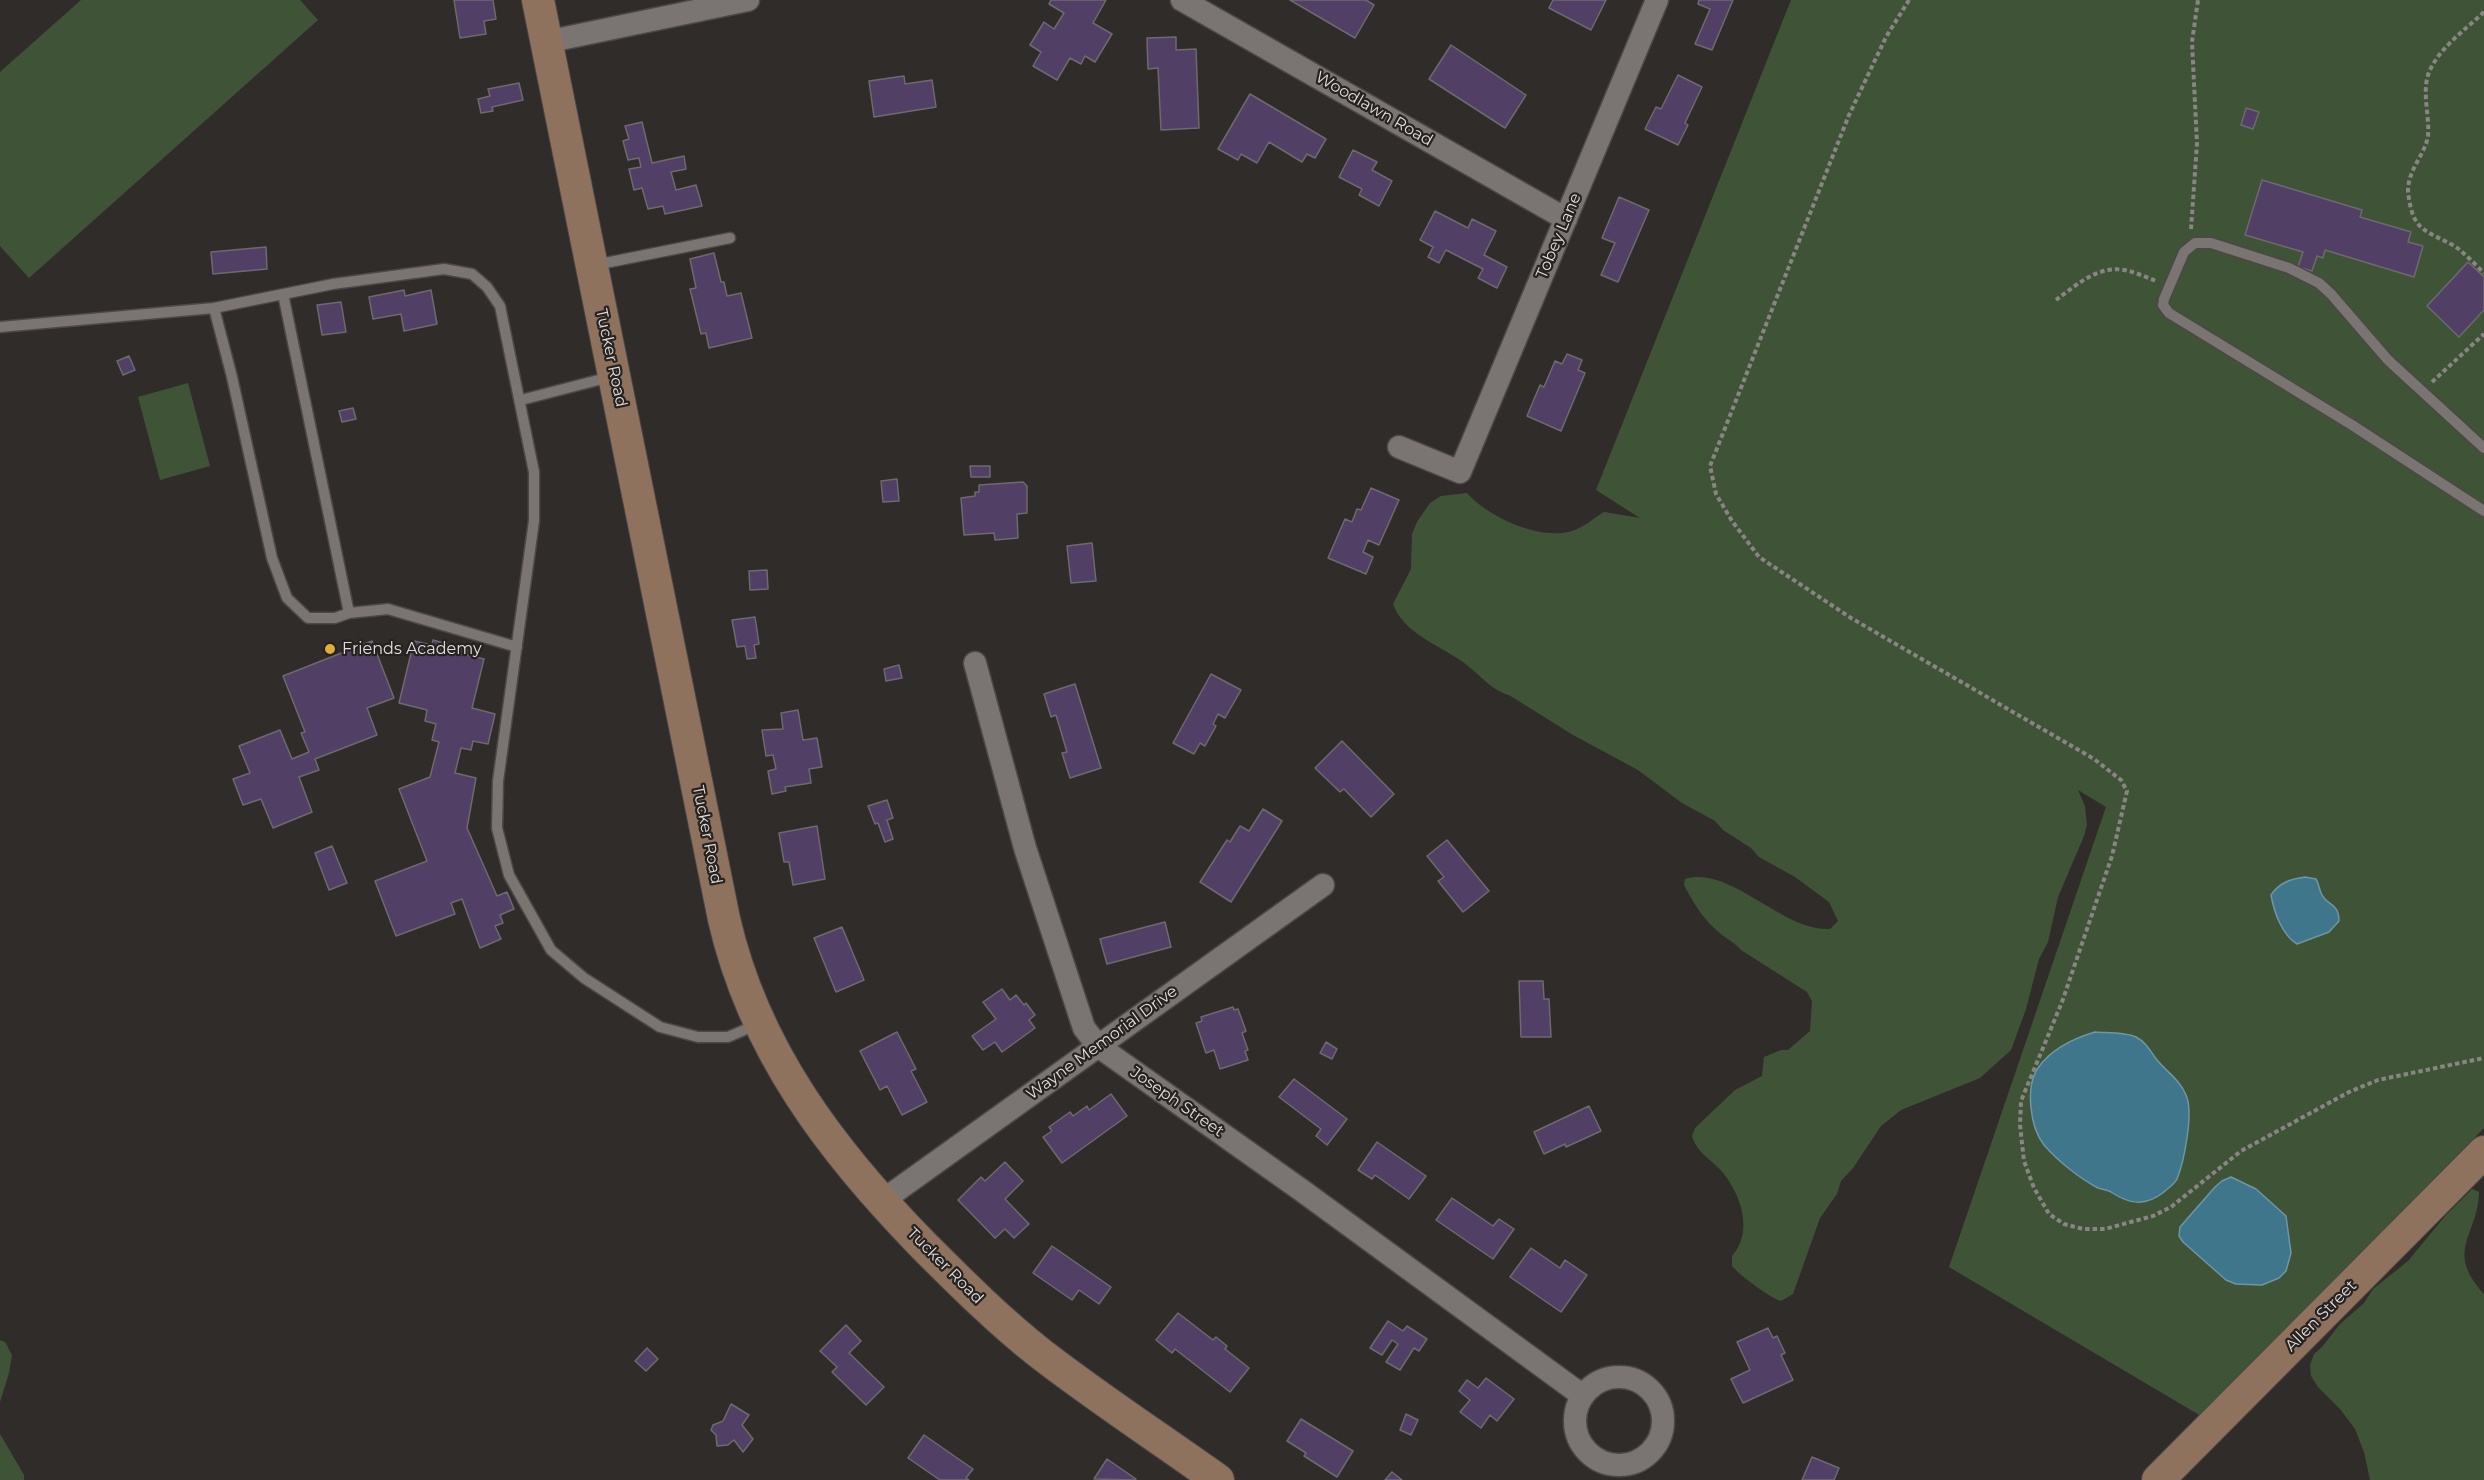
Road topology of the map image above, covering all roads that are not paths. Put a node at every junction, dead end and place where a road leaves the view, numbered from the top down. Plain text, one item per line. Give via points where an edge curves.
1 (538, 0) edge
2 (748, 0) edge
3 (1182, 0) edge
4 (1657, 0) edge
5 (546, 42) junction
6 (1566, 219) junction
7 (730, 238) dead end
8 (592, 266) junction
9 (283, 294) junction
10 (214, 308) junction
11 (0, 327) edge
12 (613, 376) junction
13 (521, 400) junction
14 (1399, 447) dead end
15 (2484, 448) edge
16 (2484, 511) edge
17 (349, 613) junction
18 (517, 647) junction
19 (975, 663) dead end
20 (1323, 885) dead end
21 (759, 1024) junction
22 (1098, 1046) junction
23 (2484, 1152) edge
24 (882, 1201) junction
25 (1583, 1396) dead end
26 (1218, 1480) edge
27 (2157, 1480) edge

1 - 5 main road, Tucker Road
2 - 5 street
3 - 6 street, Woodlawn Road
4 - 6 street, Tobey Lane
5 - 8 main road, Tucker Road
6 - 14 street, Tobey Lane via 1460,471
7 - 8 lane
8 - 12 main road, Tucker Road
9 - 10 lane
9 - 13 lane via 444,269 472,273 487,286 500,306
9 - 17 lane
10 - 11 lane
10 - 17 lane via 272,558 286,598 308,618 335,618
12 - 13 lane
12 - 21 main road, Tucker Road via 724,919 738,972
13 - 18 lane via 534,472 534,521
15 - 16 lane via 2388,360 2319,283 2289,268 2211,243 2195,243 2184,252 2163,304 2169,313
17 - 18 lane via 388,609
18 - 21 lane via 498,781 497,828 509,875 551,950 584,978 660,1027 698,1037 728,1037
19 - 22 street, Joseph Street via 1029,859 1084,1028
20 - 22 street, Wayne Memorial Drive
21 - 24 main road, Tucker Road via 823,1130
22 - 24 street, Wayne Memorial Drive
22 - 25 street, Joseph Street
23 - 27 main road, Allen Street
24 - 26 main road, Tucker Road via 969,1291 1019,1336

